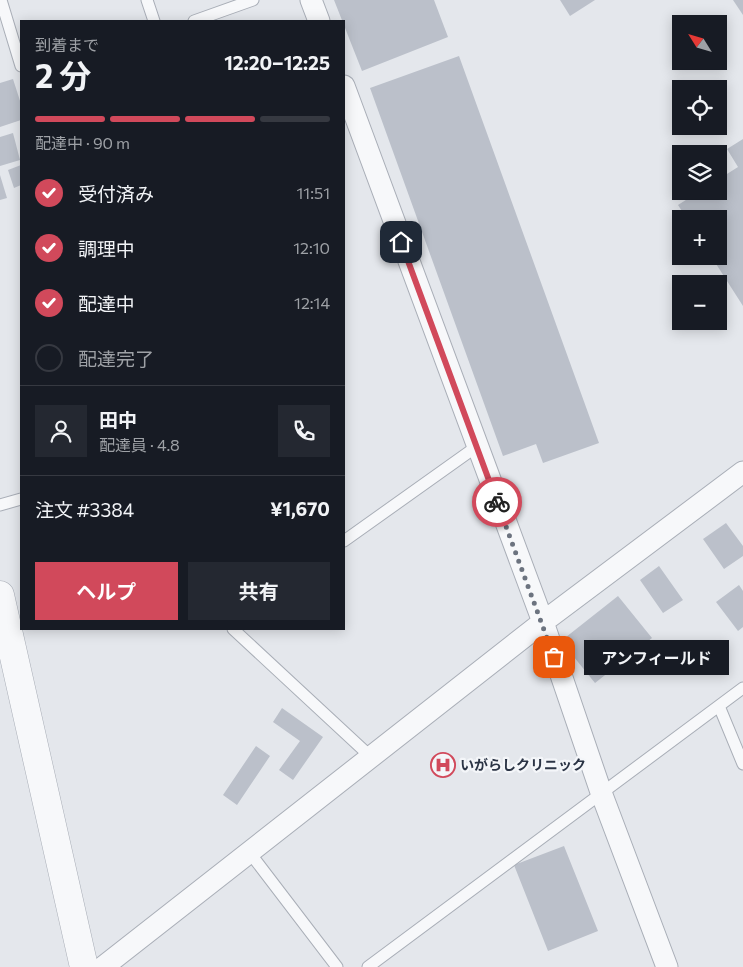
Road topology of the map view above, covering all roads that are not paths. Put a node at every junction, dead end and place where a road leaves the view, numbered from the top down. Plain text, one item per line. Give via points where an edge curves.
1 (1, 0) edge
2 (147, 0) edge
3 (253, 0) edge
4 (311, 0) edge
5 (154, 20) edge
6 (197, 20) edge
7 (319, 20) edge
8 (20, 63) edge
9 (345, 91) edge
10 (349, 113) edge
11 (476, 446) junction
12 (743, 472) edge
13 (20, 499) edge
14 (0, 505) edge
15 (345, 540) edge
16 (0, 595) edge
17 (543, 622) junction
18 (234, 630) edge
19 (743, 688) edge
20 (719, 706) junction
21 (371, 757) junction
22 (743, 764) edge
23 (602, 795) junction
24 (250, 853) junction
25 (84, 967) edge
26 (104, 967) edge
27 (337, 967) edge
28 (368, 967) edge
29 (667, 967) edge

1 - 8 lane
2 - 5 lane
3 - 6 lane
4 - 7 street
9 - 10 street
10 - 11 street
11 - 15 lane
11 - 17 street
12 - 17 street
13 - 14 lane
16 - 25 street
17 - 21 street
17 - 23 street
18 - 21 lane
19 - 20 lane
20 - 22 lane
20 - 23 lane
21 - 24 street
23 - 28 lane
23 - 29 street
24 - 26 street
24 - 27 lane

